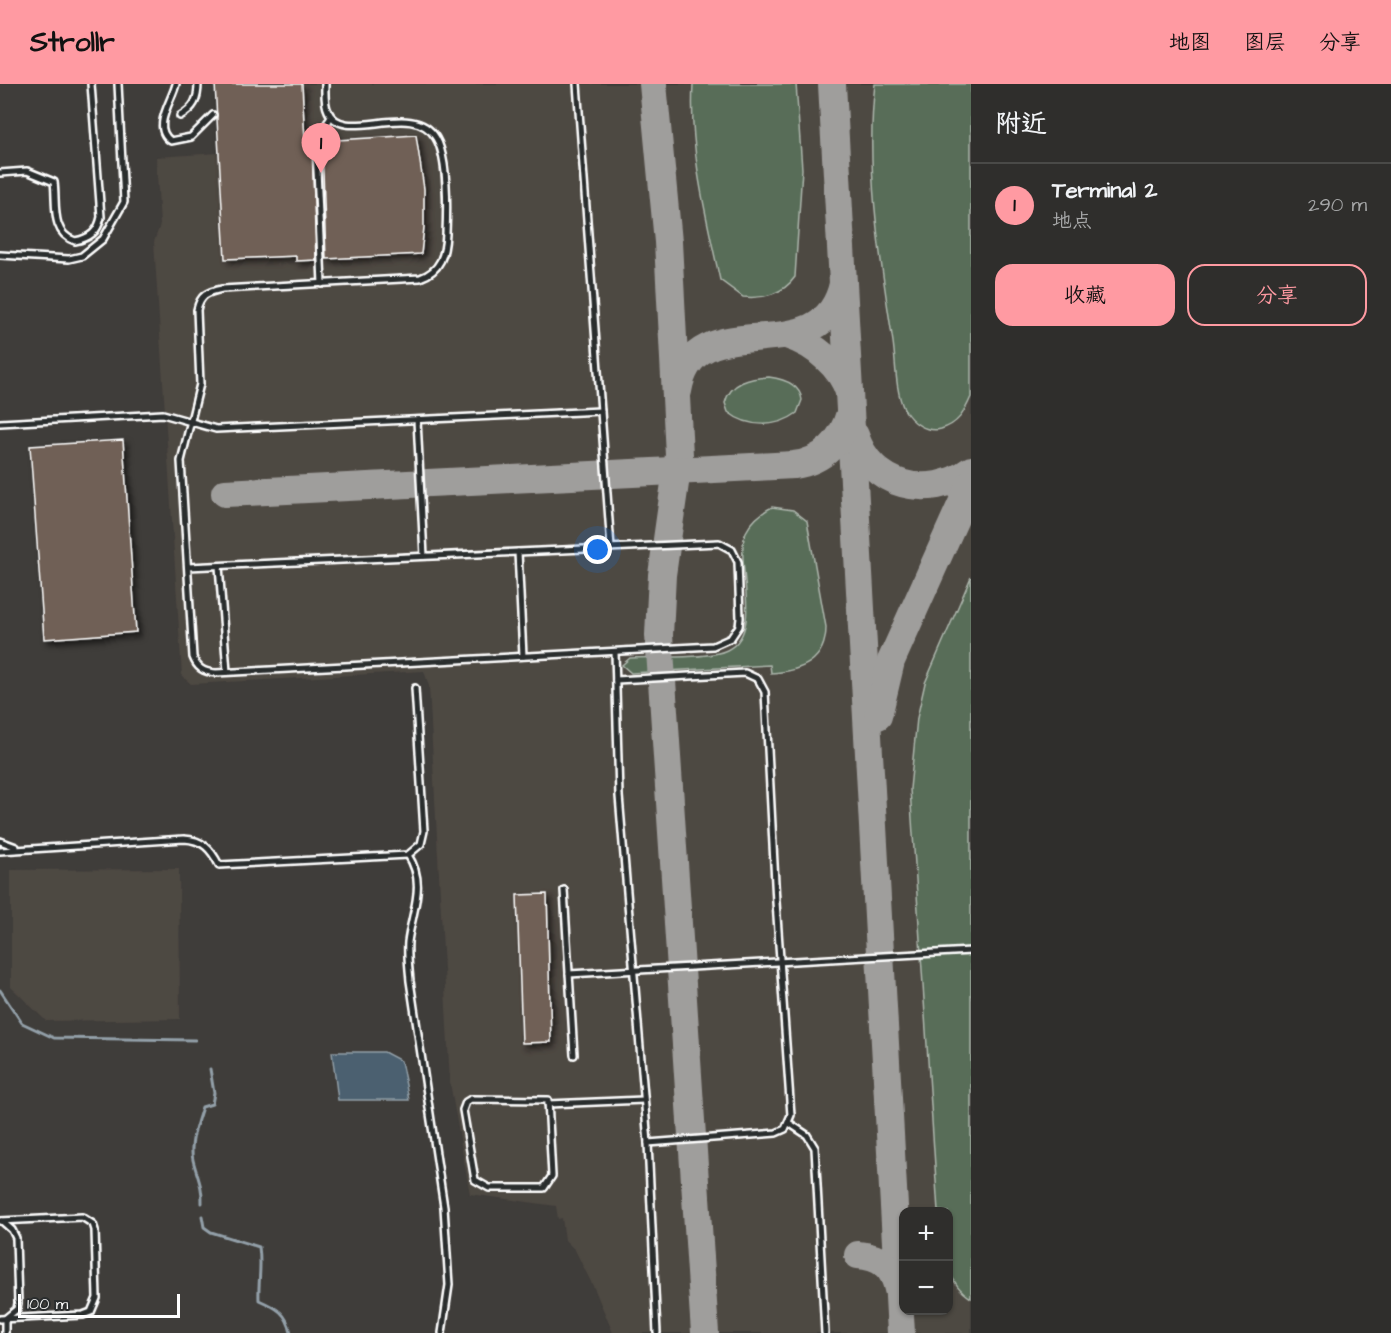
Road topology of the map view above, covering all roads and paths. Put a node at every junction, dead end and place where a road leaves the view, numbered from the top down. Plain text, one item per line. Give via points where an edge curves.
1 (91, 84) edge
2 (118, 84) edge
3 (176, 84) edge
4 (198, 84) edge
5 (325, 84) edge
6 (578, 84) edge
7 (213, 115) dead end
8 (180, 116) dead end
9 (331, 117) junction
10 (0, 173) edge
11 (0, 255) edge
12 (322, 284) junction
13 (601, 411) junction
14 (417, 420) junction
15 (191, 422) junction
16 (0, 423) edge
17 (611, 548) junction
18 (518, 552) junction
19 (424, 556) junction
20 (219, 566) junction
21 (188, 567) junction
22 (615, 652) junction
23 (523, 656) junction
24 (226, 672) junction
25 (616, 680) junction
26 (415, 688) dead end
27 (0, 841) edge
28 (21, 848) junction
29 (0, 851) edge
30 (408, 855) junction
31 (564, 890) dead end
32 (971, 951) edge
33 (780, 962) junction
34 (633, 969) junction
35 (569, 974) junction
36 (574, 1055) dead end
37 (644, 1100) junction
38 (548, 1104) junction
39 (789, 1123) junction
40 (648, 1143) junction
41 (0, 1221) edge
42 (2, 1318) edge
43 (5, 1333) edge
44 (442, 1333) edge
45 (657, 1333) edge
46 (825, 1333) edge

1 - 10 lane via 101,217 93,235 75,240 62,234 54,182 27,171
2 - 11 lane via 124,202 103,239 82,256 69,259
3 - 7 lane via 164,119 164,137 171,141 191,137
4 - 8 lane via 197,100
5 - 9 lane
6 - 13 lane
9 - 12 lane via 316,146
9 - 12 lane via 347,124 415,122 431,132 440,147 443,165 446,232 441,262 429,276
12 - 15 lane via 222,289 206,293 199,300 200,384
13 - 14 lane
13 - 17 lane
14 - 15 lane via 216,429
14 - 19 lane
15 - 16 lane via 163,414
15 - 21 lane via 181,461
17 - 18 lane
17 - 22 lane via 719,543 732,550 740,568 739,626 726,642
18 - 19 lane
18 - 23 lane
19 - 20 lane
20 - 21 lane
20 - 24 lane
21 - 24 lane via 193,657 208,672
22 - 23 lane
22 - 25 lane
23 - 24 lane
25 - 33 lane via 745,673 762,685
25 - 34 lane via 619,796
26 - 30 lane via 424,831 421,844
27 - 28 lane
28 - 29 lane
28 - 30 lane via 195,840 206,845 219,865
30 - 44 lane via 417,869 418,883 408,945 410,981 444,1207 449,1285
31 - 35 lane
32 - 33 lane
33 - 34 lane
33 - 39 lane via 792,1107
34 - 35 lane
34 - 37 lane
35 - 36 lane
37 - 38 lane
37 - 40 lane
38 - 38 lane via 548,1100 466,1102 463,1110 478,1183 489,1188 542,1190 549,1183 552,1176
39 - 40 lane via 776,1133
39 - 46 lane via 807,1135 815,1148
40 - 45 lane
41 - 42 lane via 16,1238 18,1292 16,1309
41 - 42 lane via 82,1217 93,1224 97,1298 91,1312 83,1315
42 - 43 lane

